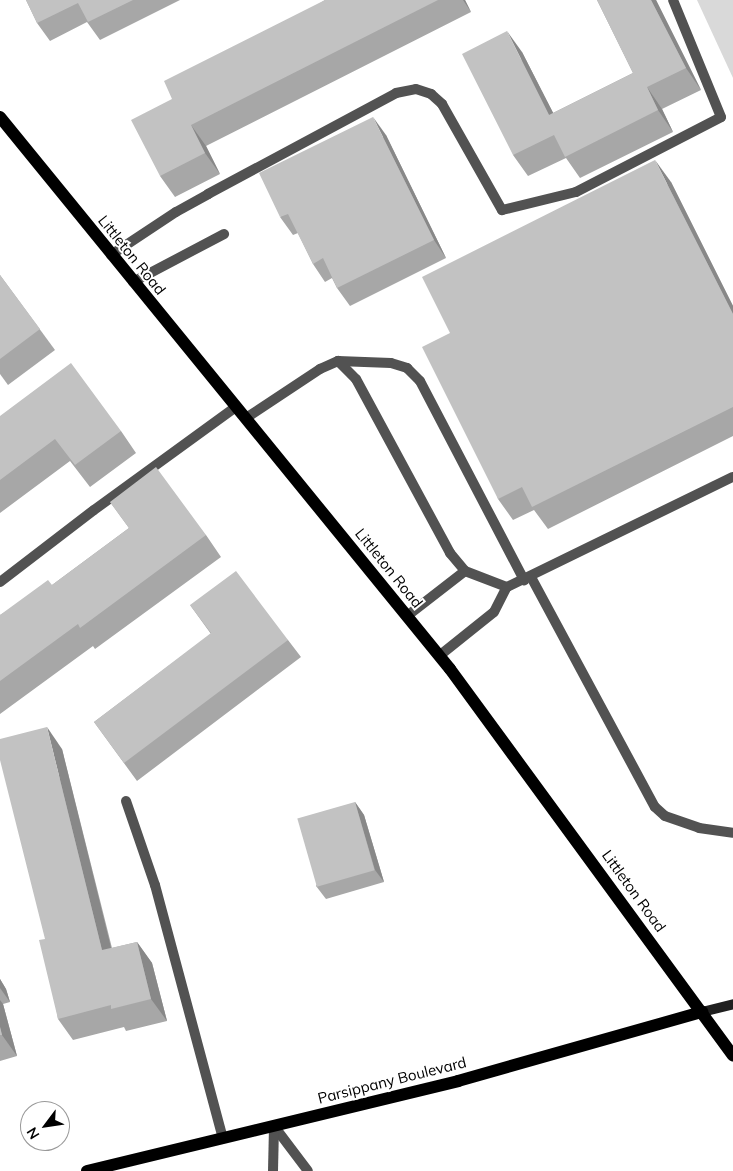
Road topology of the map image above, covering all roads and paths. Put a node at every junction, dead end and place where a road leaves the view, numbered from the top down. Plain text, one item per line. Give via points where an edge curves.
1 (673, 0) edge
2 (0, 117) edge
3 (224, 234) dead end
4 (111, 255) junction
5 (133, 282) junction
6 (338, 361) junction
7 (236, 407) junction
8 (246, 418) junction
9 (733, 477) edge
10 (465, 571) junction
11 (527, 578) junction
12 (0, 582) edge
13 (506, 587) junction
14 (407, 616) junction
15 (440, 656) junction
16 (126, 802) dead end
17 (733, 833) edge
18 (733, 1004) edge
19 (702, 1012) junction
20 (733, 1055) edge
21 (274, 1126) junction
22 (223, 1138) junction
23 (87, 1171) edge
24 (274, 1171) edge
25 (308, 1171) edge

1 - 4 lane via 721,116 576,192 502,210 442,104 431,94 416,89 396,94 208,194
2 - 4 main road, Littleton Road
3 - 5 lane
4 - 5 main road, Littleton Road
5 - 7 main road, Littleton Road
6 - 8 lane via 320,369
6 - 10 lane via 356,379 450,553
6 - 11 lane via 391,363 406,368 420,381
7 - 8 main road, Littleton Road
7 - 12 lane
8 - 14 main road, Littleton Road
9 - 11 lane
10 - 13 lane
10 - 14 lane
11 - 13 lane
11 - 17 lane via 655,807 665,816 699,828
13 - 15 lane via 494,612
14 - 15 main road, Littleton Road
15 - 19 main road, Littleton Road
16 - 22 lane via 155,885
18 - 19 main road
19 - 20 main road, Littleton Road
19 - 21 main road, Parsippany Boulevard via 458,1081
21 - 22 main road, Parsippany Boulevard
21 - 24 lane
21 - 25 lane
22 - 23 main road, Parsippany Boulevard

